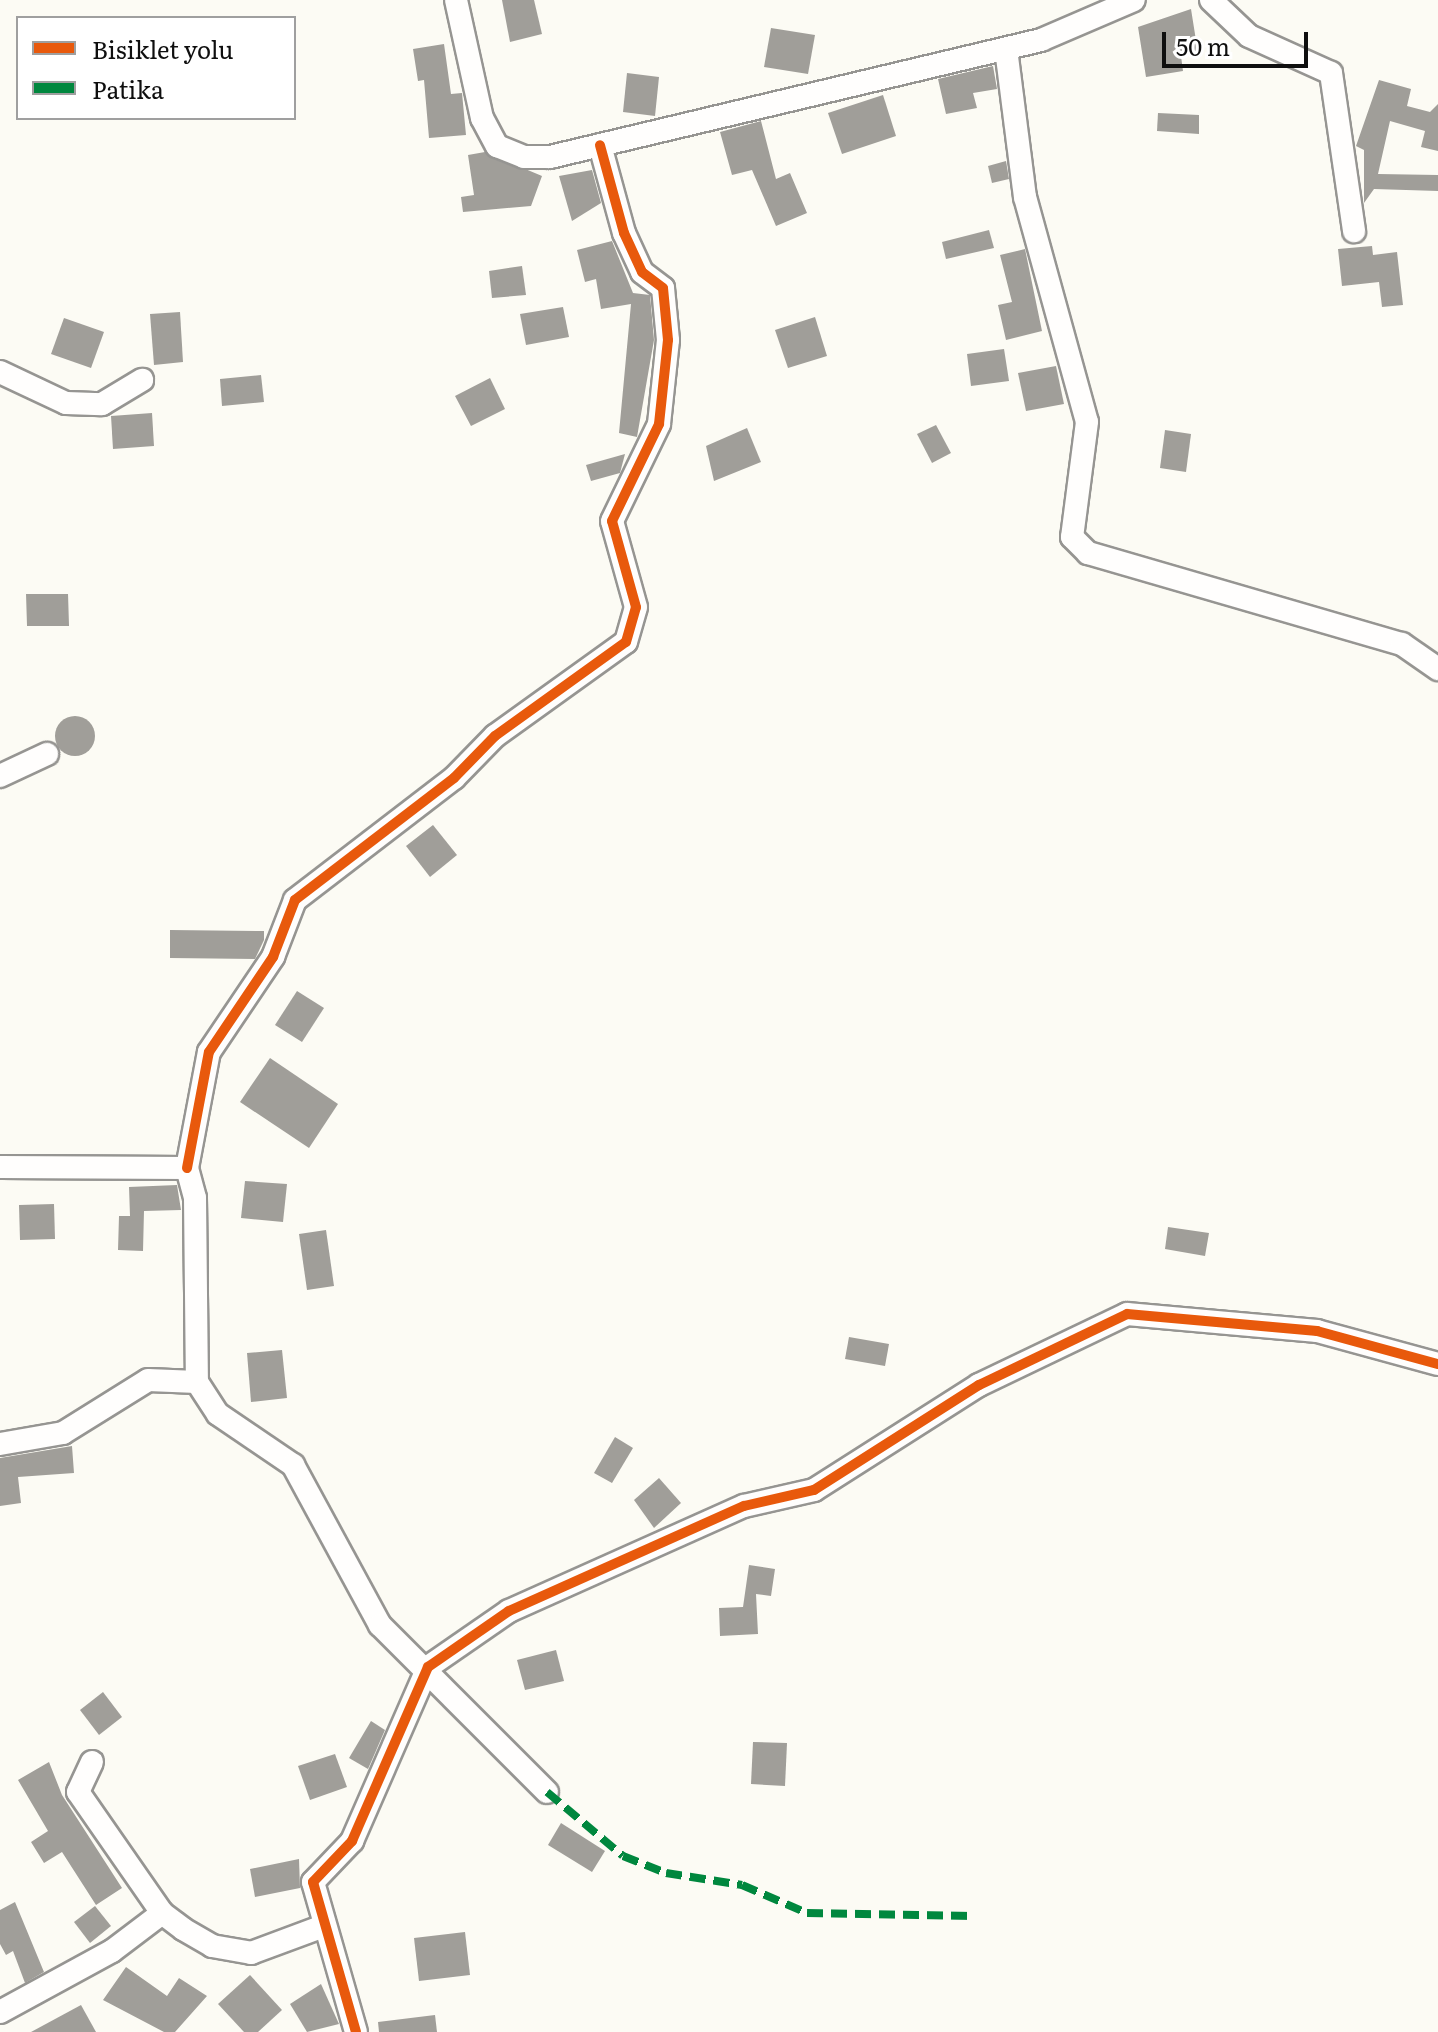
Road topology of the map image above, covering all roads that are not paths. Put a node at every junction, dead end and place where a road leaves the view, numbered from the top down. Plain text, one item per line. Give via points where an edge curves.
1 (456, 0) edge
2 (1134, 0) edge
3 (1211, 0) edge
4 (1006, 49) junction
5 (600, 145) junction
6 (1354, 231) dead end
7 (0, 372) edge
8 (142, 380) dead end
9 (1438, 669) edge
10 (47, 754) dead end
11 (0, 776) edge
12 (0, 1167) edge
13 (187, 1168) junction
14 (1438, 1364) edge
15 (197, 1382) junction
16 (0, 1444) edge
17 (428, 1667) junction
18 (92, 1762) dead end
19 (547, 1792) dead end
20 (162, 1913) junction
21 (321, 1927) junction
22 (0, 2012) edge
23 (356, 2032) edge

1 - 5 street via 482,118 497,146 550,157
2 - 4 street
3 - 6 street via 1249,36 1331,73
4 - 5 street
4 - 9 street via 1025,197 1087,422 1072,537 1088,553 1402,644
5 - 13 street via 624,233 642,272 663,288 668,340 659,424 612,521 636,607 626,642 495,736 454,778 295,900 273,957 209,1052
7 - 8 street via 66,403 102,404
10 - 11 street
12 - 13 street
13 - 15 street via 195,1198
14 - 17 street via 1317,1331 1127,1314 979,1385 814,1490 744,1506 579,1577 509,1611
15 - 16 street via 148,1380 63,1433
15 - 17 street via 218,1414 293,1465 380,1625
17 - 19 street
17 - 21 street via 352,1841 313,1882
18 - 20 street via 78,1792
20 - 21 street via 212,1946 251,1953
20 - 22 street via 112,1951
21 - 23 street via 352,2002

